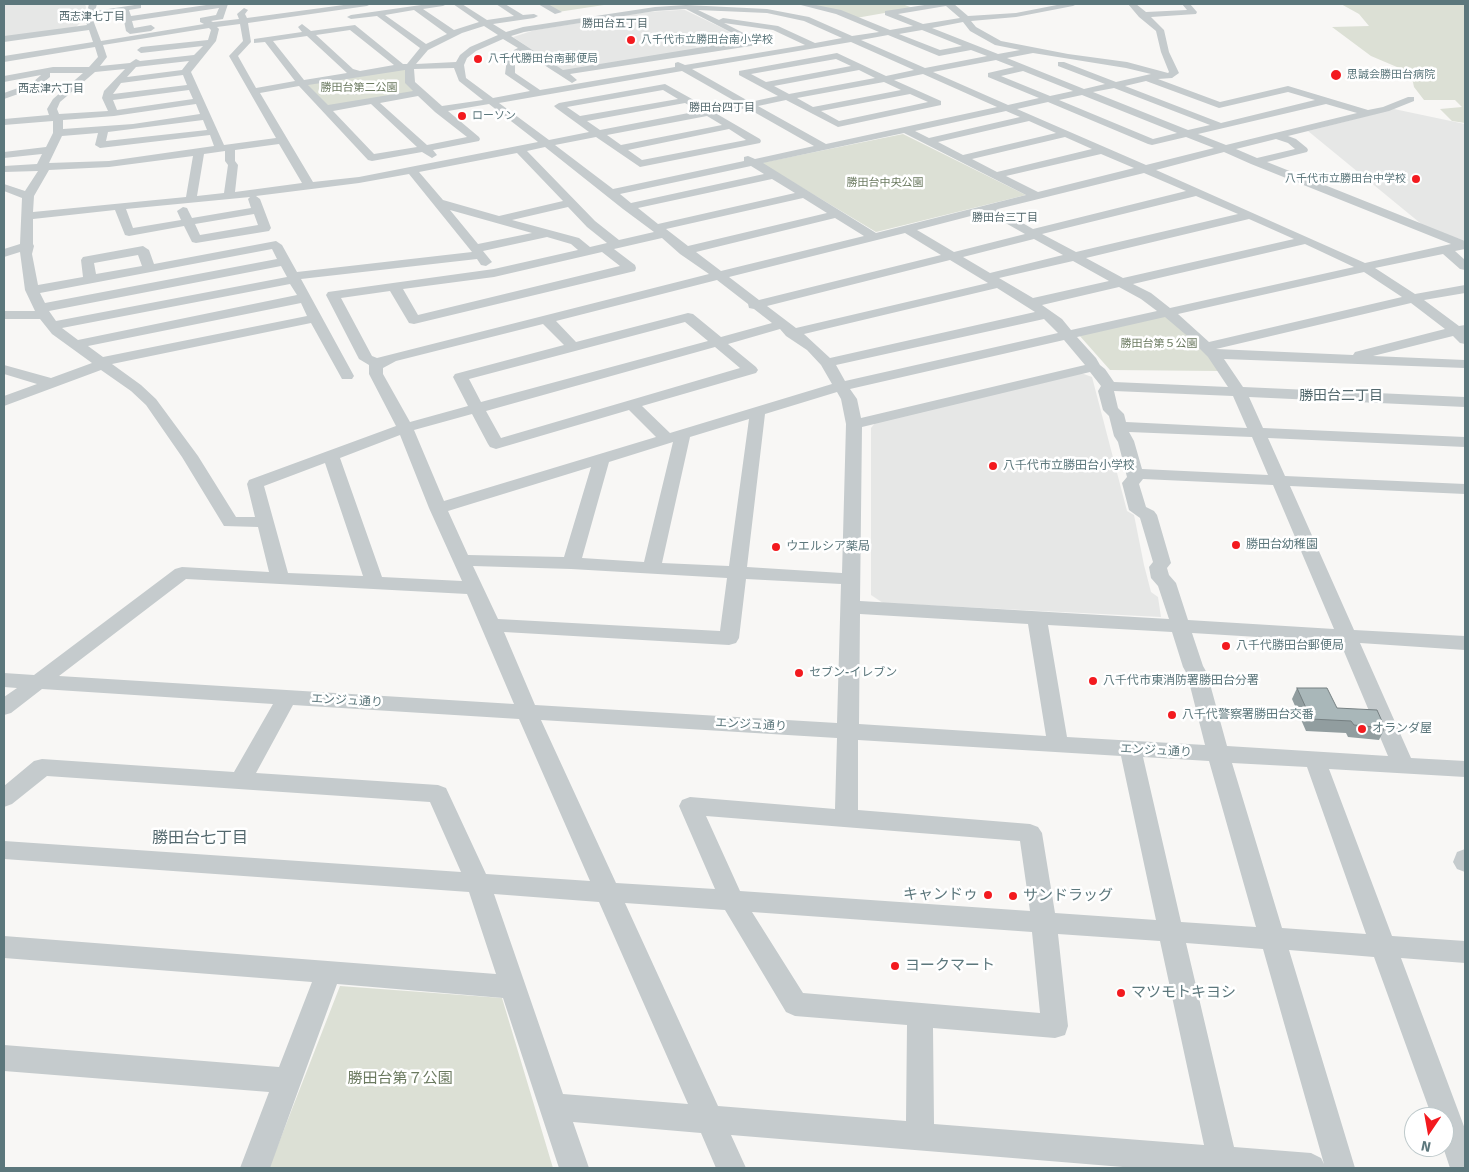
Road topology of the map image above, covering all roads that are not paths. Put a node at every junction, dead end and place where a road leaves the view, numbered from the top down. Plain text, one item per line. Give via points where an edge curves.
1 (93, 4) edge
2 (224, 4) edge
3 (367, 4) edge
4 (443, 4) edge
5 (456, 4) edge
6 (500, 4) edge
7 (542, 4) edge
8 (803, 4) edge
9 (906, 4) edge
10 (944, 4) edge
11 (949, 4) edge
12 (1073, 4) edge
13 (1186, 4) edge
14 (148, 5) edge
15 (283, 5) edge
16 (683, 5) edge
17 (1132, 5) edge
18 (1149, 5) dead end
19 (125, 8) junction
20 (256, 8) dead end
21 (416, 8) junction
22 (918, 8) junction
23 (578, 10) dead end
24 (378, 13) junction
25 (780, 13) junction
26 (90, 14) junction
27 (292, 14) junction
28 (880, 14) junction
29 (1142, 15) junction
30 (338, 18) dead end
31 (522, 18) junction
32 (592, 18) junction
33 (856, 18) junction
34 (128, 19) junction
35 (710, 19) junction
36 (966, 19) junction
37 (244, 21) junction
38 (208, 22) junction
39 (309, 22) dead end
40 (952, 22) junction
41 (486, 23) junction
42 (294, 24) junction
43 (91, 27) junction
44 (922, 27) junction
45 (890, 32) junction
46 (308, 34) junction
47 (453, 34) junction
48 (504, 35) junction
49 (136, 38) junction
50 (4, 39) edge
51 (852, 39) junction
52 (267, 40) junction
53 (755, 41) junction
54 (211, 42) junction
55 (246, 42) junction
56 (99, 44) junction
57 (813, 45) junction
58 (972, 47) junction
59 (425, 48) junction
60 (525, 49) junction
61 (141, 50) junction
62 (1031, 51) junction
63 (777, 52) junction
64 (662, 56) junction
65 (199, 57) junction
66 (997, 57) junction
67 (4, 59) edge
68 (800, 63) junction
69 (135, 65) junction
70 (459, 65) junction
71 (4, 67) edge
72 (406, 67) junction
73 (861, 67) junction
74 (683, 68) junction
75 (1024, 68) junction
76 (53, 70) junction
77 (92, 70) junction
78 (925, 71) junction
79 (186, 72) junction
80 (358, 73) junction
81 (562, 73) junction
82 (1163, 75) junction
83 (1147, 78) junction
84 (4, 79) edge
85 (885, 79) junction
86 (117, 82) junction
87 (301, 83) junction
88 (764, 85) junction
89 (1116, 85) junction
90 (192, 86) junction
91 (581, 86) junction
92 (254, 91) junction
93 (911, 91) junction
94 (1083, 92) junction
95 (420, 93) junction
96 (539, 93) junction
97 (4, 96) edge
98 (107, 98) junction
99 (788, 98) junction
100 (601, 99) junction
101 (1049, 99) junction
102 (1411, 99) dead end
103 (686, 100) junction
104 (1326, 100) junction
105 (199, 101) junction
106 (373, 101) junction
107 (490, 101) junction
108 (748, 105) junction
109 (1219, 105) junction
110 (1008, 108) junction
111 (324, 109) junction
112 (439, 110) junction
113 (812, 110) junction
114 (900, 111) junction
115 (114, 113) junction
116 (708, 113) junction
117 (1368, 113) junction
118 (206, 116) junction
119 (57, 118) junction
120 (1032, 118) junction
121 (1254, 118) junction
122 (577, 120) junction
123 (4, 122) edge
124 (929, 125) junction
125 (731, 126) junction
126 (1221, 126) junction
127 (104, 129) junction
128 (1274, 129) junction
129 (906, 130) junction
130 (213, 132) junction
131 (58, 133) junction
132 (597, 134) junction
133 (1066, 134) junction
134 (1188, 134) junction
135 (282, 140) junction
136 (928, 141) junction
137 (546, 144) junction
138 (728, 146) junction
139 (824, 147) junction
140 (225, 148) junction
141 (425, 148) junction
142 (519, 149) junction
143 (618, 149) junction
144 (1225, 149) junction
145 (51, 150) junction
146 (1103, 150) junction
147 (199, 152) junction
148 (4, 155) edge
149 (962, 158) junction
150 (754, 162) junction
151 (1255, 162) junction
152 (443, 164) junction
153 (44, 166) junction
154 (4, 169) edge
155 (1146, 169) junction
156 (412, 170) junction
157 (774, 175) junction
158 (997, 175) junction
159 (310, 185) junction
160 (4, 187) edge
161 (1198, 192) junction
162 (251, 193) junction
163 (609, 193) junction
164 (805, 194) junction
165 (28, 196) junction
166 (229, 196) junction
167 (1038, 196) junction
168 (185, 200) junction
169 (439, 203) junction
170 (571, 203) junction
171 (119, 206) junction
172 (627, 207) junction
173 (988, 209) junction
174 (258, 210) junction
175 (836, 214) junction
176 (1251, 215) junction
177 (27, 216) junction
178 (501, 219) junction
179 (187, 222) junction
180 (591, 224) junction
181 (457, 228) junction
182 (907, 229) junction
183 (659, 231) junction
184 (550, 233) junction
185 (1034, 234) junction
186 (875, 237) junction
187 (1307, 240) junction
188 (1464, 245) edge
189 (28, 246) junction
190 (610, 246) junction
191 (1445, 249) junction
192 (684, 250) junction
193 (587, 251) junction
194 (477, 252) junction
195 (4, 253) edge
196 (952, 256) junction
197 (1075, 256) junction
198 (284, 262) junction
199 (1465, 266) edge
200 (156, 267) junction
201 (1365, 268) junction
202 (494, 273) junction
203 (718, 276) junction
204 (294, 278) junction
205 (90, 280) junction
206 (993, 280) junction
207 (1122, 281) junction
208 (168, 284) junction
209 (394, 286) junction
210 (1465, 289) edge
211 (32, 290) junction
212 (522, 294) junction
213 (304, 298) junction
214 (1413, 298) junction
215 (175, 303) junction
216 (1031, 303) junction
217 (754, 305) junction
218 (1168, 313) junction
219 (1047, 314) junction
220 (46, 316) junction
221 (6, 317) edge
222 (316, 318) junction
223 (547, 319) junction
224 (182, 323) junction
225 (786, 329) junction
226 (1462, 333) edge
227 (1067, 335) junction
228 (718, 342) junction
229 (74, 345) junction
230 (573, 347) junction
231 (1209, 350) junction
232 (1341, 360) junction
233 (102, 363) junction
234 (827, 363) junction
235 (1465, 364) edge
236 (382, 365) junction
237 (1093, 366) junction
238 (4, 369) edge
239 (347, 376) dead end
240 (51, 384) junction
241 (842, 386) junction
242 (1109, 386) junction
243 (1239, 392) junction
244 (4, 401) edge
245 (1465, 402) edge
246 (632, 405) junction
247 (477, 409) junction
248 (758, 410) junction
249 (854, 424) junction
250 (1121, 427) junction
251 (405, 428) junction
252 (1257, 433) junction
253 (675, 436) junction
254 (1465, 442) edge
255 (331, 456) junction
256 (602, 458) junction
257 (1135, 474) junction
258 (1279, 480) junction
259 (1465, 489) edge
260 (438, 508) junction
261 (266, 522) junction
262 (463, 560) junction
263 (571, 563) junction
264 (652, 568) junction
265 (736, 572) junction
266 (280, 578) junction
267 (850, 578) junction
268 (374, 584) junction
269 (474, 588) junction
270 (850, 607) junction
271 (1037, 619) junction
272 (490, 625) junction
273 (1180, 627) junction
274 (1348, 637) junction
275 (1465, 643) edge
276 (4, 680) edge
277 (38, 682) junction
278 (286, 698) junction
279 (4, 708) edge
280 (527, 712) junction
281 (847, 731) junction
282 (1058, 745) junction
283 (1130, 749) junction
284 (1218, 754) junction
285 (1315, 760) junction
286 (1403, 765) junction
287 (1465, 769) edge
288 (241, 780) junction
289 (4, 798) edge
290 (846, 818) junction
291 (4, 850) edge
292 (478, 883) junction
293 (608, 892) junction
294 (732, 901) junction
295 (1044, 923) junction
296 (1170, 931) junction
297 (1274, 937) junction
298 (1382, 946) junction
299 (4, 947) edge
300 (1465, 952) edge
301 (329, 972) junction
302 (513, 987) junction
303 (920, 1015) junction
304 (4, 1058) edge
305 (289, 1080) junction
306 (554, 1107) junction
307 (710, 1120) junction
308 (920, 1137) junction
309 (1223, 1164) edge
310 (255, 1168) edge
311 (574, 1168) edge
312 (731, 1168) edge
313 (1311, 1168) edge
314 (1340, 1168) edge
315 (1465, 1168) edge

1 - 26 street
2 - 34 street
2 - 38 street via 220,17
3 - 27 street
4 - 21 street
5 - 41 street
6 - 31 street
7 - 31 street via 561,12
8 - 25 street
8 - 33 street
9 - 22 street
10 - 22 street
11 - 36 street
12 - 36 street via 1016,15
13 - 29 street via 1193,12
14 - 19 street
15 - 27 street
16 - 25 street
16 - 32 street
16 - 35 street
17 - 18 street
17 - 29 street
19 - 26 street
19 - 34 street
20 - 37 street via 241,14
21 - 24 street
21 - 47 street
22 - 28 street
22 - 40 street
23 - 32 street
24 - 30 street
24 - 59 street
25 - 51 street via 813,22
26 - 43 street
27 - 37 street
27 - 42 street
28 - 33 street
28 - 44 street
29 - 82 street via 1162,34 1174,73
31 - 41 street
32 - 48 street
33 - 45 street
34 - 38 street via 130,31
35 - 53 street
35 - 57 street via 769,27
36 - 40 street
36 - 62 street via 973,29 993,41
37 - 38 street
37 - 55 street via 250,31
38 - 49 street
38 - 54 street via 215,30
39 - 42 street
40 - 44 street
41 - 47 street
41 - 48 street
42 - 46 street
43 - 50 street
43 - 56 street
44 - 45 street
44 - 58 street
45 - 51 street
45 - 58 street via 939,53
46 - 52 street
46 - 72 street via 352,27
46 - 80 street via 350,71
47 - 59 street
48 - 60 street
48 - 70 street via 473,49
49 - 56 street
49 - 61 street
51 - 57 street
51 - 78 street
52 - 55 street
52 - 87 street
53 - 63 street
53 - 64 street
54 - 61 street
54 - 65 street
55 - 92 street via 233,56
56 - 67 street
56 - 77 street via 103,57
57 - 63 street
58 - 66 street
59 - 72 street
60 - 81 street
60 - 96 street via 511,59 510,74
61 - 69 street
62 - 66 street
62 - 82 street
62 - 89 street
63 - 68 street
63 - 74 street
64 - 74 street
64 - 81 street
65 - 69 street
65 - 79 street
66 - 75 street
66 - 78 street
68 - 73 street via 837,56
68 - 88 street via 742,74
69 - 77 street
69 - 86 street
70 - 72 street
70 - 107 street via 462,79
71 - 76 street via 56,59 61,64
72 - 80 street
72 - 95 street via 410,83
73 - 85 street
73 - 88 street
74 - 91 street
74 - 108 street
75 - 94 street
75 - 101 street via 991,75
76 - 77 street
76 - 84 street
76 - 97 street via 35,85
77 - 119 street via 56,101 52,109
78 - 85 street
78 - 110 street
79 - 86 street
79 - 90 street
80 - 87 street
81 - 91 street
82 - 83 street
83 - 89 street
83 - 109 street
85 - 93 street
85 - 99 street
86 - 98 street via 108,91
87 - 92 street
87 - 111 street
88 - 99 street
89 - 94 street
89 - 126 street
90 - 98 street
90 - 105 street
91 - 96 street
91 - 100 street
92 - 135 street
93 - 113 street
93 - 114 street via 938,103
94 - 101 street
94 - 134 street
95 - 106 street
95 - 112 street
96 - 107 street
98 - 115 street
99 - 108 street
99 - 113 street
100 - 103 street via 665,87
100 - 122 street via 559,106
101 - 110 street
101 - 134 street via 1152,142
102 - 117 street
103 - 116 street
103 - 122 street
104 - 109 street via 1288,89
104 - 117 street
104 - 121 street
105 - 115 street
105 - 118 street
106 - 111 street
106 - 141 street
107 - 112 street
107 - 137 street
108 - 116 street
108 - 139 street
109 - 121 street
110 - 120 street
110 - 124 street
111 - 141 street via 372,158
112 - 141 street via 475,139
113 - 114 street via 838,124
114 - 124 street
115 - 119 street
116 - 125 street
116 - 132 street
117 - 128 street via 1292,132
118 - 127 street
118 - 130 street
119 - 123 street
119 - 131 street
120 - 133 street
120 - 136 street
121 - 126 street
121 - 128 street
122 - 132 street
124 - 129 street
125 - 138 street via 756,141
125 - 143 street
126 - 134 street
127 - 130 street via 100,145
127 - 131 street
128 - 144 street
128 - 151 street via 1303,150
129 - 136 street
129 - 139 street
130 - 140 street
131 - 145 street
132 - 137 street
132 - 143 street
133 - 146 street
133 - 149 street
134 - 144 street
135 - 140 street
135 - 159 street
136 - 149 street
137 - 142 street
137 - 163 street
138 - 143 street via 640,164
138 - 150 street
139 - 150 street
140 - 147 street
140 - 166 street via 232,165
141 - 152 street
142 - 152 street
142 - 170 street
144 - 151 street
144 - 155 street
145 - 148 street
145 - 153 street
146 - 155 street
146 - 158 street
147 - 153 street via 109,164
147 - 168 street
149 - 158 street
150 - 157 street
150 - 163 street
151 - 188 street
152 - 156 street
153 - 154 street
153 - 165 street
155 - 161 street
155 - 167 street
156 - 159 street
156 - 169 street
157 - 164 street
157 - 172 street
158 - 167 street
159 - 162 street
160 - 165 street
161 - 176 street
161 - 185 street
162 - 166 street
162 - 174 street
163 - 172 street
164 - 175 street
164 - 183 street
165 - 177 street
166 - 168 street
167 - 173 street
168 - 171 street
168 - 179 street
169 - 178 street
169 - 181 street
170 - 178 street
170 - 180 street
171 - 177 street
171 - 179 street via 129,232
172 - 183 street
173 - 182 street
173 - 185 street
174 - 179 street
174 - 179 street via 266,228 196,239
175 - 186 street
175 - 192 street
176 - 187 street
176 - 197 street
177 - 189 street
178 - 181 street
178 - 184 street
180 - 184 street
180 - 190 street
181 - 194 street
182 - 186 street
182 - 196 street
183 - 190 street
183 - 192 street
184 - 193 street via 575,241
184 - 194 street
185 - 196 street
185 - 197 street
186 - 203 street
187 - 201 street
187 - 207 street
188 - 191 street
189 - 195 street
189 - 211 street via 26,254
190 - 193 street
190 - 212 street via 630,268
191 - 199 street
191 - 201 street
192 - 203 street
193 - 202 street
194 - 202 street
194 - 204 street
196 - 206 street
196 - 217 street
197 - 206 street
197 - 207 street
198 - 200 street via 276,245
198 - 204 street
198 - 208 street
200 - 205 street
200 - 205 street via 143,250 87,260
200 - 208 street
201 - 214 street
201 - 218 street
202 - 209 street
203 - 217 street
203 - 223 street
204 - 213 street
204 - 215 street
205 - 211 street
206 - 216 street
206 - 225 street
207 - 216 street
207 - 218 street
208 - 215 street
208 - 220 street
209 - 212 street via 414,320
209 - 236 street via 333,295 366,360
210 - 214 street
211 - 220 street
212 - 223 street
213 - 222 street
213 - 224 street
214 - 226 street
214 - 231 street
215 - 220 street
215 - 224 street
216 - 219 street
217 - 225 street
218 - 227 street
218 - 231 street
219 - 227 street
219 - 234 street
220 - 221 street
220 - 229 street
222 - 233 street
222 - 239 street
223 - 230 street
223 - 236 street
224 - 229 street
225 - 228 street
225 - 234 street via 812,347
226 - 232 street
227 - 237 street
227 - 241 street
228 - 230 street via 688,317
228 - 246 street via 751,370
228 - 247 street
229 - 233 street
230 - 247 street via 460,377
231 - 232 street
231 - 243 street
232 - 235 street
233 - 240 street
233 - 261 street via 151,402 190,456 230,522
234 - 241 street
236 - 251 street
237 - 242 street
237 - 249 street
238 - 240 street
240 - 244 street
241 - 248 street
241 - 249 street via 849,399
242 - 243 street
242 - 250 street via 1106,391 1111,410
243 - 245 street
243 - 252 street
246 - 247 street via 496,444
246 - 253 street
247 - 251 street
248 - 253 street
248 - 265 street
249 - 267 street
250 - 252 street
250 - 257 street
251 - 255 street
251 - 260 street
252 - 254 street
252 - 258 street
253 - 256 street
253 - 264 street
255 - 261 street via 255,484
255 - 268 street
256 - 260 street
256 - 263 street
257 - 258 street
257 - 273 street via 1136,478 1130,483 1138,510 1148,515 1162,563 1158,567 1160,578 1166,583
258 - 259 street
258 - 274 street
260 - 262 street
261 - 266 street
262 - 263 street
262 - 269 street
263 - 264 street
264 - 265 street
265 - 267 street
265 - 272 street via 729,638
266 - 268 street
266 - 277 street via 182,573
267 - 270 street
268 - 269 street
269 - 272 street
270 - 271 street
270 - 281 street
271 - 273 street
271 - 282 street
272 - 280 street
273 - 274 street
273 - 284 street via 1206,701 1204,705
274 - 275 street
274 - 286 street
276 - 277 street, エンジュ通り
277 - 278 street, エンジュ通り
277 - 279 street
278 - 280 street, エンジュ通り
278 - 288 street
280 - 281 street, エンジュ通り
280 - 293 street
281 - 282 street, エンジュ通り
281 - 290 street
282 - 283 street, エンジュ通り
283 - 284 street, エンジュ通り
283 - 296 street
284 - 285 street, エンジュ通り
284 - 297 street
285 - 286 street, エンジュ通り
285 - 298 street
286 - 287 street, エンジュ通り
288 - 289 street via 42,767
288 - 292 street via 438,794
290 - 294 street via 690,806
290 - 295 street via 1030,833
291 - 292 street
292 - 293 street
292 - 302 street
293 - 294 street
293 - 307 street
294 - 295 street
294 - 303 street via 795,1004
295 - 296 street
295 - 303 street via 1055,1026
296 - 297 street
296 - 309 street
297 - 298 street
297 - 314 street
298 - 300 street
298 - 315 street
299 - 301 street
301 - 302 street
301 - 305 street
302 - 306 street
303 - 308 street
304 - 305 street
305 - 310 street
306 - 307 street
306 - 311 street
307 - 308 street
307 - 312 street
308 - 309 street
309 - 313 street

